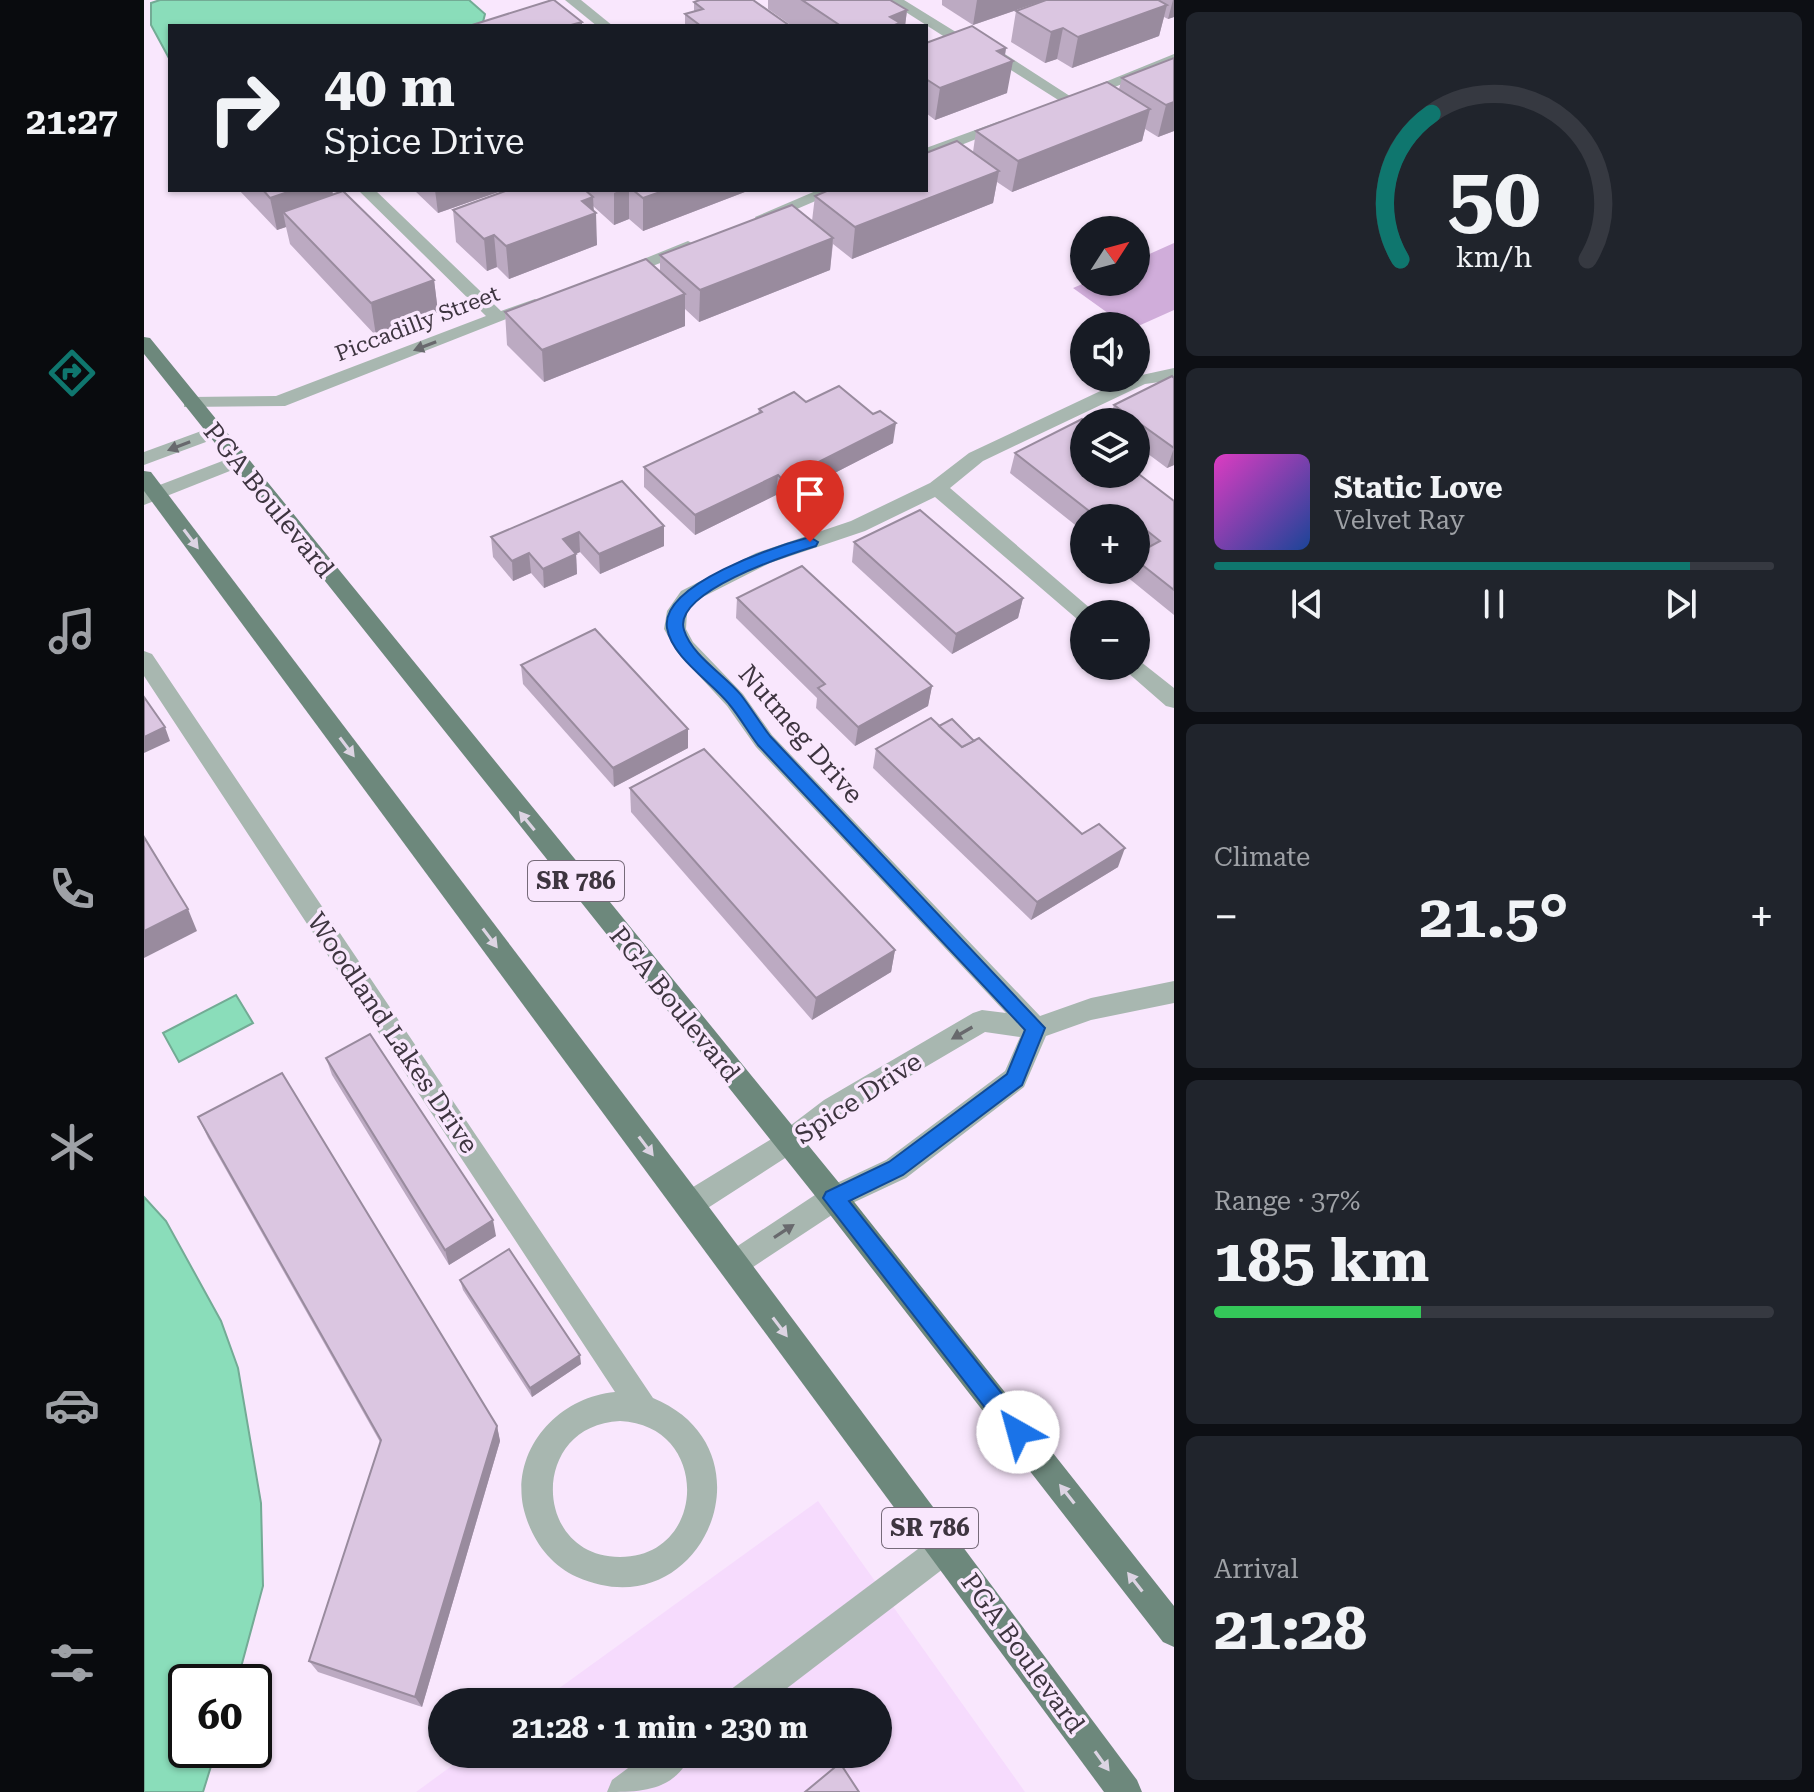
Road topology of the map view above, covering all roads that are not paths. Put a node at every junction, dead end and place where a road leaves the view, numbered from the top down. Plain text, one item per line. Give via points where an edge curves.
1 (572, 0) edge
2 (894, 0) edge
3 (603, 24) edge
4 (1174, 59) edge
5 (1025, 116) edge
6 (928, 153) edge
7 (368, 192) edge
8 (809, 194) edge
9 (742, 225) edge
10 (699, 241) edge
11 (599, 280) edge
12 (556, 297) edge
13 (498, 318) junction
14 (144, 342) edge
15 (1174, 374) edge
16 (191, 403) junction
17 (215, 432) junction
18 (144, 459) edge
19 (238, 461) junction
20 (937, 488) junction
21 (148, 490) edge
22 (1070, 602) edge
23 (144, 659) edge
24 (1150, 679) edge
25 (1174, 700) edge
26 (1174, 992) edge
27 (1036, 1028) junction
28 (787, 1143) junction
29 (834, 1198) junction
30 (690, 1204) junction
31 (734, 1264) junction
32 (642, 1407) junction
33 (945, 1548) junction
34 (1174, 1631) edge
35 (760, 1688) edge
36 (656, 1768) edge
37 (624, 1792) edge
38 (1125, 1792) edge

1 - 3 street
2 - 4 street via 967,45 989,50 1061,103
5 - 6 street
7 - 13 street
8 - 9 street
10 - 11 street
12 - 13 street, Piccadilly Street
13 -> 16 street, Piccadilly Street via 278,402
14 - 16 main road, PGA Boulevard / SR 786
15 - 20 street via 1141,379 976,457
16 - 17 main road, PGA Boulevard / SR 786
17 -> 18 street
17 - 19 main road, PGA Boulevard / SR 786
19 - 21 street
28 -> 19 main road, PGA Boulevard / SR 786
20 - 22 street
20 - 27 street, Nutmeg Drive via 858,526 763,558 688,596 677,611 675,629 764,741
21 -> 30 main road, PGA Boulevard / SR 786
23 - 32 street, Woodland Lakes Drive
24 - 25 street
26 - 27 street, Spice Drive via 1091,1009
27 -> 28 street, Spice Drive via 982,1021 833,1108
27 - 29 street via 1015,1079 896,1169
28 - 29 main road, PGA Boulevard / SR 786
28 - 30 street, Spice Drive
31 -> 29 street
34 -> 29 main road, PGA Boulevard / SR 786
30 - 31 main road, PGA Boulevard / SR 786
31 -> 33 main road, PGA Boulevard / SR 786
32 - 32 street, Woodland Lakes Drive via 611,1404 581,1414 556,1434 540,1464 537,1496 546,1528 566,1554 595,1570 628,1573 661,1563 685,1540 700,1510 702,1477 692,1445 671,1421
33 - 35 street
33 -> 38 main road, PGA Boulevard / SR 786
36 - 37 street

